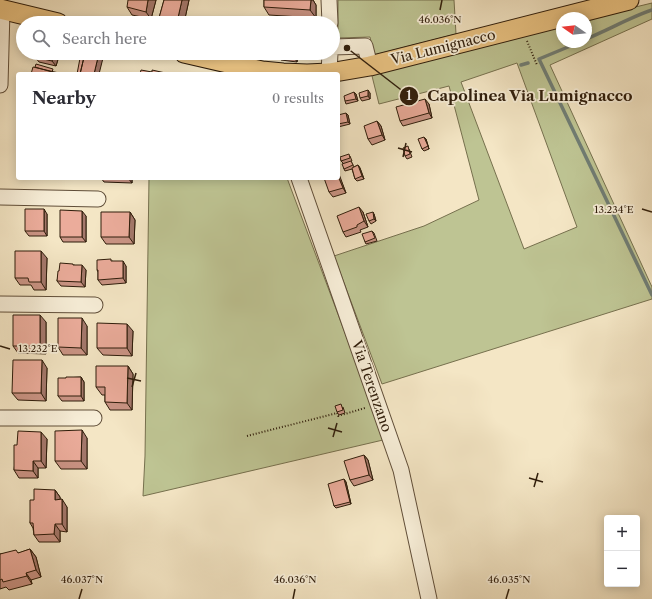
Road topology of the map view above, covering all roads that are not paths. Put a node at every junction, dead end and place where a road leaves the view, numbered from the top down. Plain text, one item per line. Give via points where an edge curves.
1 (329, 0) edge
2 (629, 0) edge
3 (1, 10) edge
4 (27, 16) edge
5 (330, 16) edge
6 (340, 47) edge
7 (211, 60) edge
8 (330, 60) edge
9 (370, 66) junction
10 (258, 72) edge
11 (329, 72) edge
12 (335, 72) edge
13 (0, 85) edge
14 (300, 180) edge
15 (0, 197) edge
16 (98, 199) dead end
17 (0, 304) edge
18 (95, 305) dead end
19 (0, 418) edge
20 (94, 418) dead end
21 (429, 599) edge

1 - 5 street
2 - 9 main road, Via Lumignacco
3 - 4 main road
3 - 13 street
6 - 9 street via 365,46
7 - 10 main road, Via Lumignacco
8 - 11 street
9 - 12 main road, Via Lumignacco
14 - 21 street, Via Terenzano via 401,470
15 - 16 street
17 - 18 street
19 - 20 street

